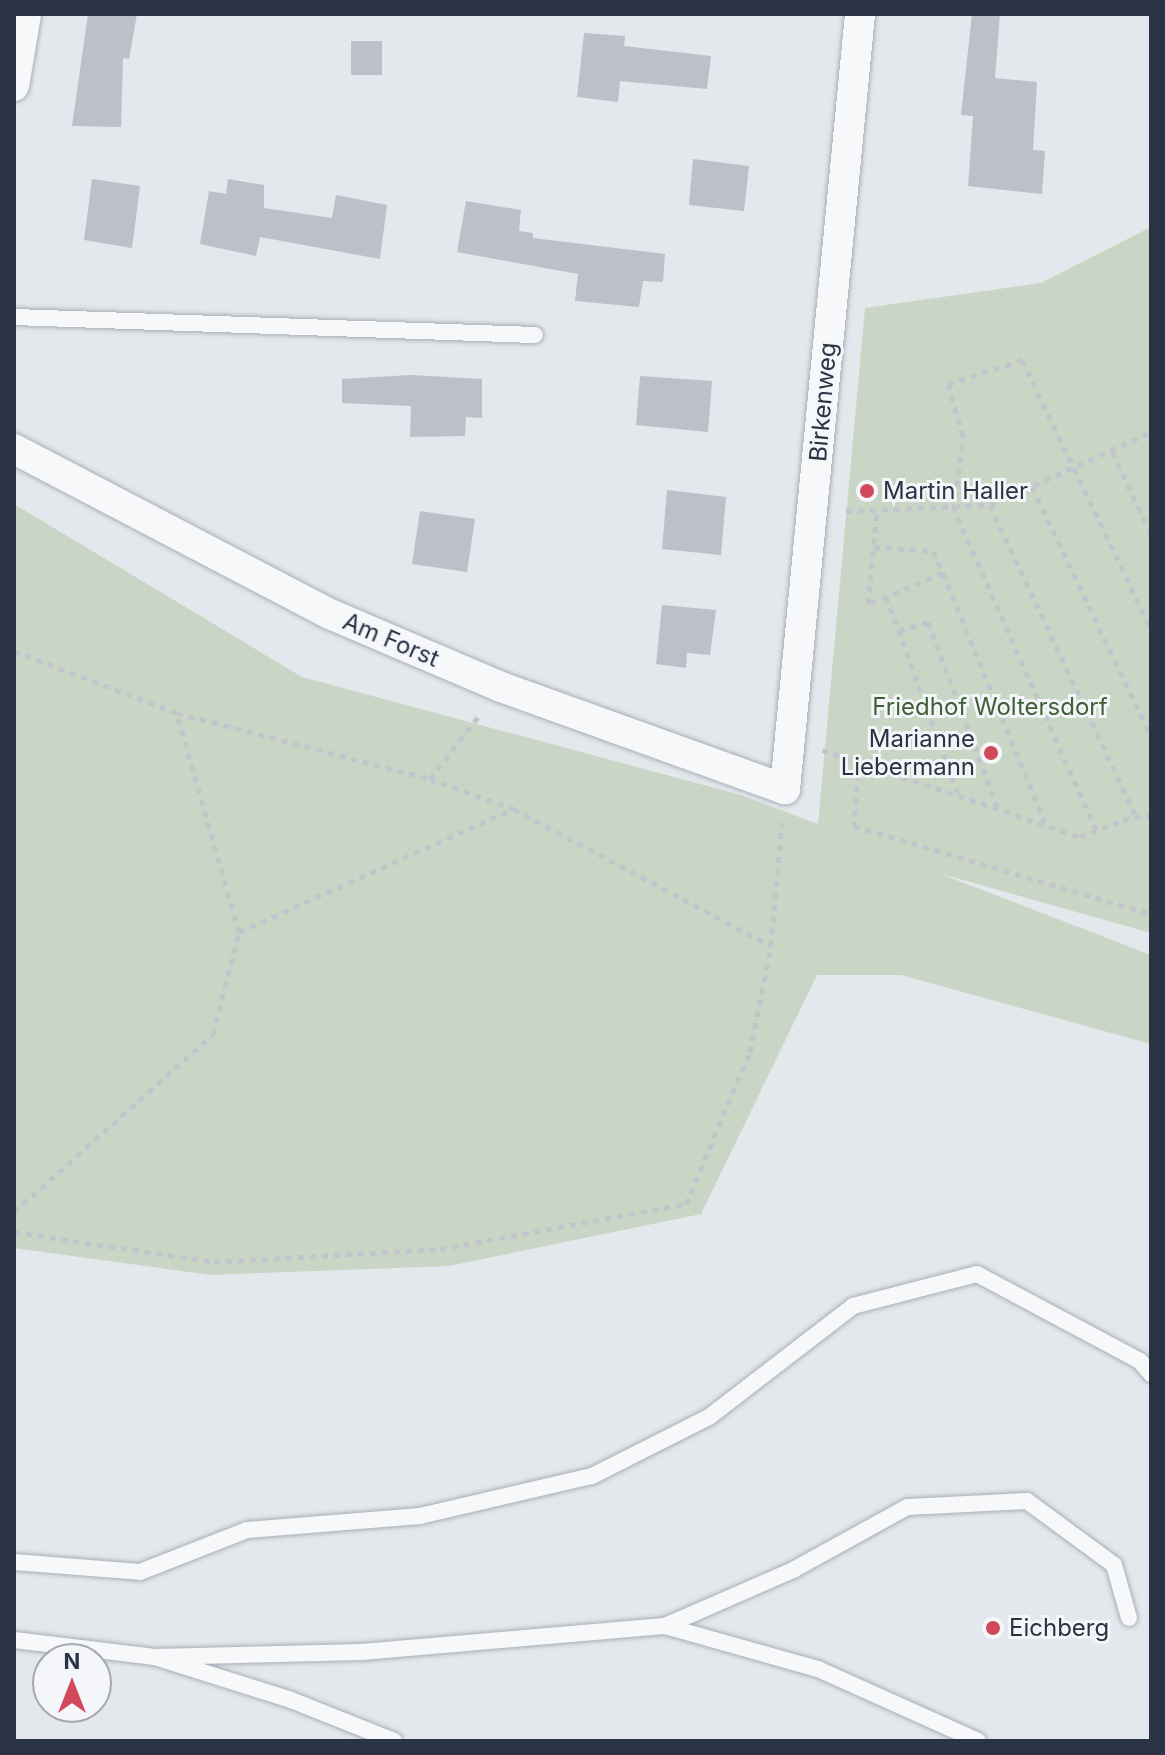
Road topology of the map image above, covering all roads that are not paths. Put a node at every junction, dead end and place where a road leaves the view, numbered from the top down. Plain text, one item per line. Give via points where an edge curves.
1 (26, 14) edge
2 (860, 14) edge
3 (14, 86) edge
4 (14, 317) edge
5 (535, 335) dead end
6 (14, 449) edge
7 (785, 789) joint
8 (1151, 1374) edge
9 (14, 1562) edge
10 (1129, 1618) dead end
11 (665, 1626) junction
12 (14, 1640) edge
13 (155, 1657) junction
14 (394, 1741) edge
15 (978, 1741) edge

1 - 3 street
2 - 7 street, Birkenweg
4 - 5 lane
6 - 7 street, Am Forst via 330,614 501,687
8 - 9 lane via 1140,1361 977,1274 853,1306 709,1417 592,1476 420,1516 247,1530 140,1572
10 - 11 lane via 1114,1565 1027,1501 907,1507 793,1570
11 - 13 lane via 361,1652
11 - 15 lane via 818,1669
12 - 13 lane
13 - 14 lane via 291,1700

